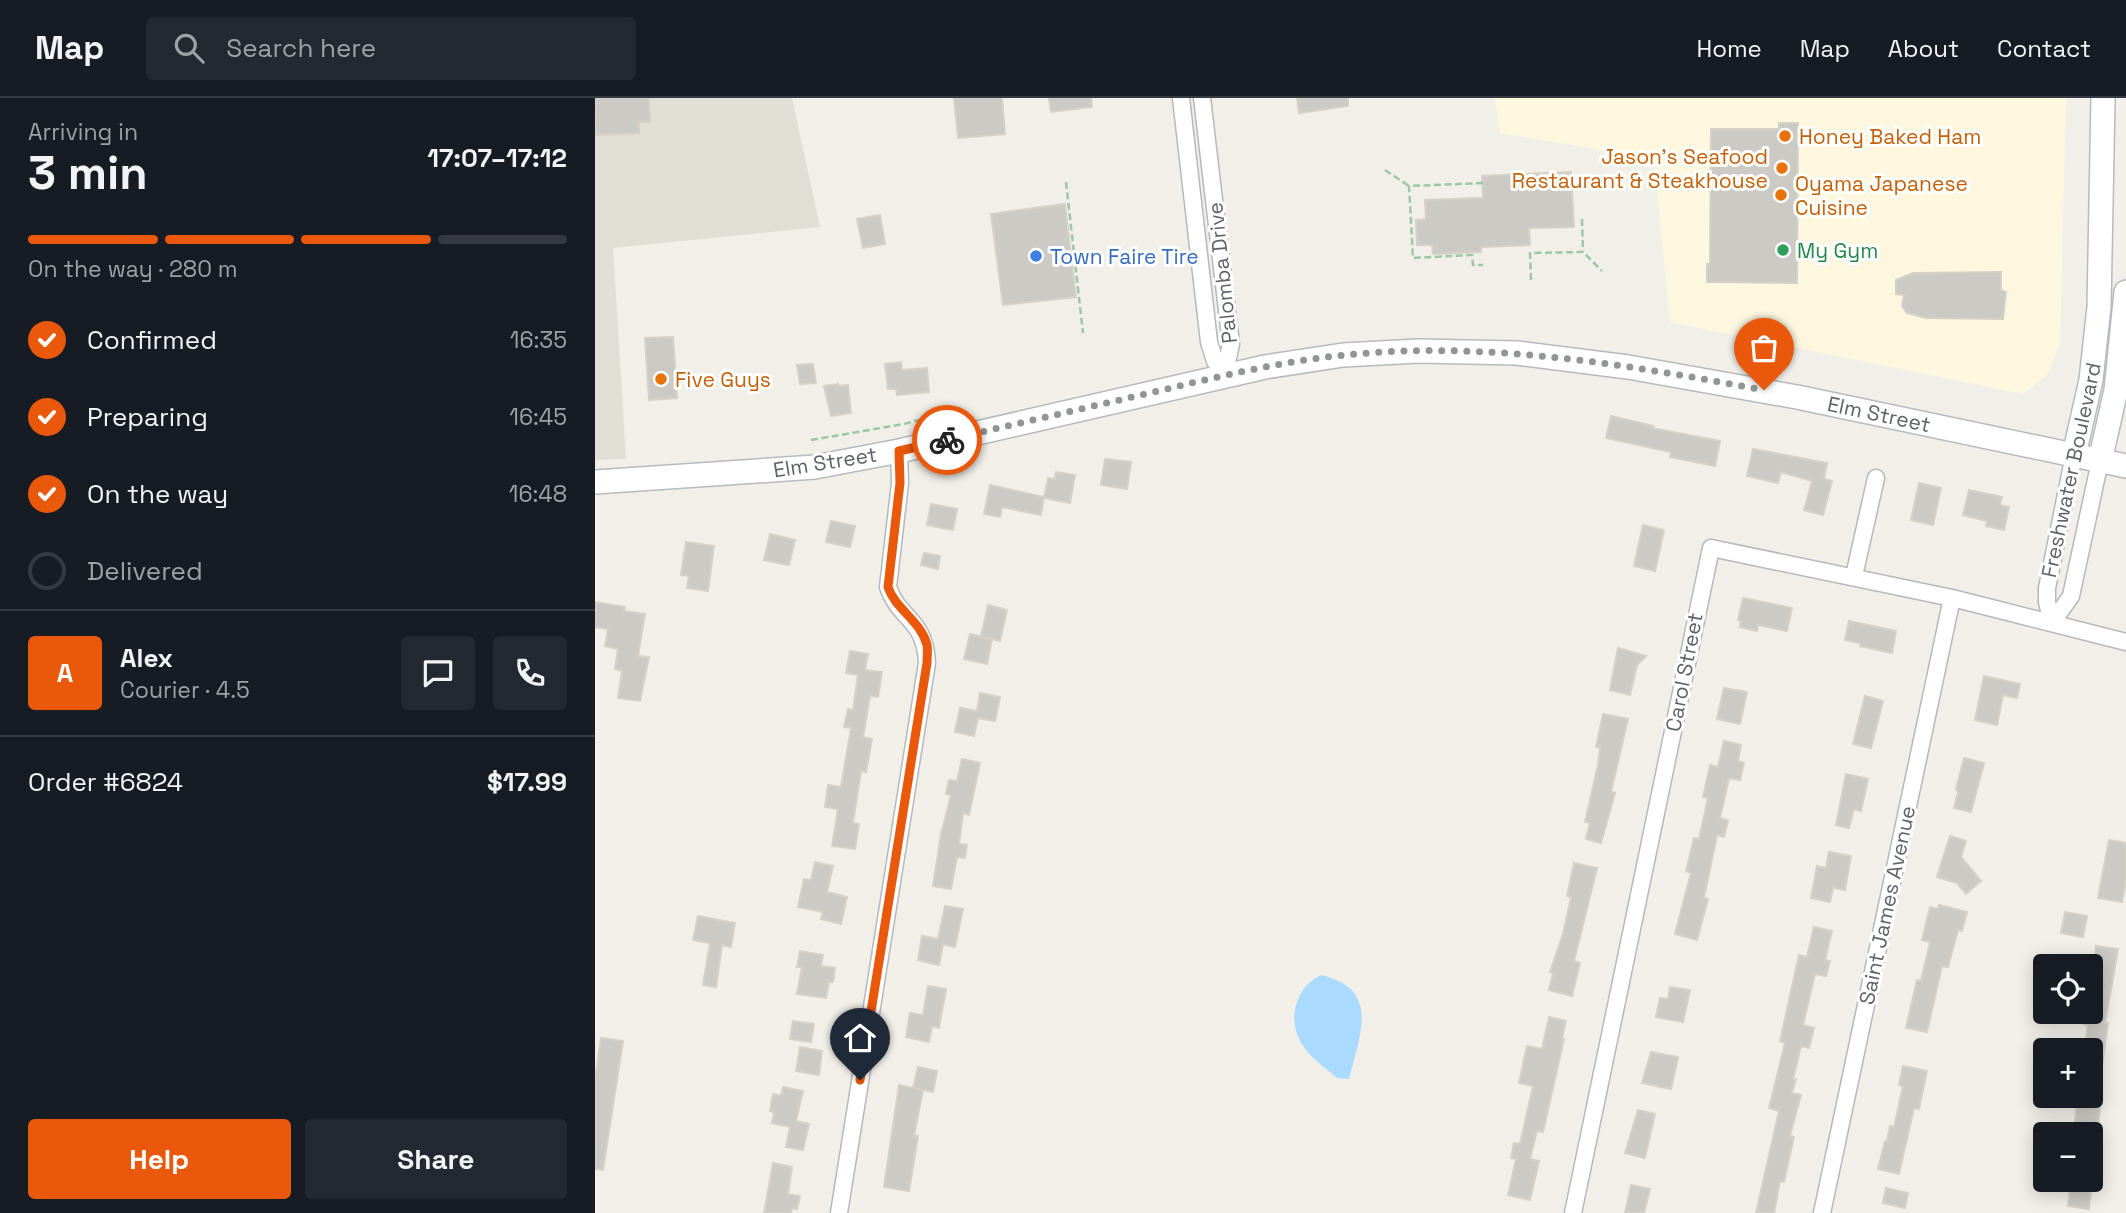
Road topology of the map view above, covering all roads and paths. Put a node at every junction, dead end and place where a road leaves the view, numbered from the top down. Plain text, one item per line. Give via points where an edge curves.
1 (1181, 98) edge
2 (1202, 98) edge
3 (2103, 98) edge
4 (1385, 170) dead end
5 (1066, 182) dead end
6 (1483, 183) dead end
7 (1409, 186) junction
8 (1582, 219) dead end
9 (1583, 252) junction
10 (1483, 265) dead end
11 (1602, 271) dead end
12 (1531, 280) dead end
13 (2126, 292) edge
14 (1083, 333) dead end
15 (1224, 376) junction
16 (950, 412) dead end
17 (811, 440) dead end
18 (899, 451) junction
19 (2074, 455) junction
20 (2100, 461) junction
21 (2126, 466) edge
22 (1876, 478) dead end
23 (595, 482) edge
24 (1854, 576) junction
25 (1952, 598) junction
26 (2052, 623) junction
27 (2126, 642) edge
28 (839, 1213) edge
29 (1573, 1213) edge
30 (1822, 1213) edge

1 - 15 street, Palomba Drive via 1209,342
2 - 15 street, Palomba Drive via 1231,344
3 - 19 main road, Freshwater Boulevard via 2099,307 2091,380
4 - 7 path
5 - 14 path
6 - 7 path
7 - 10 path via 1413,258 1472,255 1473,265
8 - 9 path
9 - 11 path
9 - 12 path via 1530,253
13 - 20 main road, Freshwater Boulevard via 2116,390
15 - 18 main road, Elm Street
15 - 19 main road, Elm Street via 1309,359 1380,352 1546,356 1797,397
16 - 17 path
18 - 23 main road, Elm Street via 815,467
18 - 28 street via 900,483 888,587 892,600 915,622 926,644 927,663
19 - 20 main road, Elm Street
19 - 26 street, Freshwater Boulevard via 2047,588
20 - 21 main road, Elm Street
20 - 26 street, Freshwater Boulevard via 2071,596
22 - 24 street
24 - 25 street, Carol Street
24 - 29 street, Carol Street via 1711,548
25 - 26 street, Carol Street
25 - 30 street, Saint James Avenue
26 - 27 street, Carol Street

